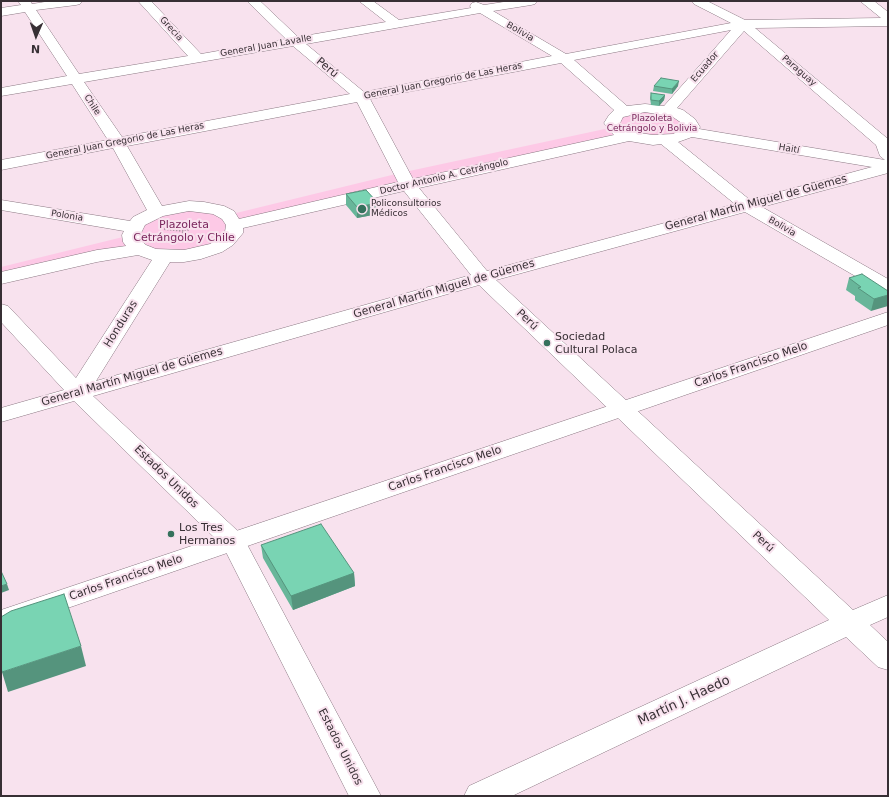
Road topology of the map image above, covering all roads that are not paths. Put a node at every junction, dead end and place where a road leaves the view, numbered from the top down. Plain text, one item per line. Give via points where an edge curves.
1 (76, 1) edge
2 (144, 1) edge
3 (253, 1) edge
4 (364, 1) edge
5 (469, 1) edge
6 (531, 1) edge
7 (698, 1) edge
8 (866, 1) edge
9 (26, 5) edge
10 (482, 9) junction
11 (1, 12) edge
12 (888, 18) edge
13 (888, 22) edge
14 (397, 24) junction
15 (743, 24) junction
16 (295, 41) junction
17 (198, 58) junction
18 (564, 58) junction
19 (75, 79) junction
20 (1, 92) edge
21 (360, 96) junction
22 (668, 110) junction
23 (624, 111) junction
24 (614, 127) junction
25 (690, 132) junction
26 (629, 136) junction
27 (666, 140) junction
28 (116, 142) junction
29 (888, 156) edge
30 (1, 165) edge
31 (888, 167) edge
32 (404, 179) junction
33 (1, 205) edge
34 (747, 206) junction
35 (157, 212) junction
36 (232, 220) junction
37 (135, 237) junction
38 (164, 256) junction
39 (1, 267) edge
40 (1, 278) edge
41 (483, 278) junction
42 (888, 287) edge
43 (1, 310) edge
44 (888, 318) edge
45 (78, 393) junction
46 (621, 409) junction
47 (1, 415) edge
48 (233, 541) junction
49 (888, 606) edge
50 (1, 621) edge
51 (850, 624) junction
52 (888, 659) edge
53 (365, 796) edge
54 (480, 796) edge

1 - 9 street
2 - 17 street, Grecia
3 - 16 street, Perú
4 - 14 street
5 - 10 street, Bolivia
6 - 10 street, General Juan Lavalle
7 - 15 street, Paraguay
8 - 12 street
9 - 11 street
9 - 19 street, Chile
10 - 14 street, General Juan Lavalle
10 - 18 street, Bolivia
13 - 15 street, General Juan Gregorio de Las Heras
14 - 16 street, General Juan Lavalle
15 - 18 street, General Juan Gregorio de Las Heras
15 - 22 street, Ecuador
15 - 29 street, Paraguay via 883,143
16 - 17 street, General Juan Lavalle
16 - 21 street, Perú
17 - 19 street, General Juan Lavalle
18 - 21 street, General Juan Gregorio de Las Heras
18 - 23 street, Bolivia
19 - 20 street, General Juan Lavalle
19 - 28 street, Chile
21 - 28 street, General Juan Gregorio de Las Heras
21 - 32 street, Perú
22 - 23 street via 645,108
22 - 25 street via 690,122
23 - 24 street via 614,118
24 - 26 street
24 - 32 street, Doctor Antonio A. Cetrángolo
25 - 27 street
25 - 31 street, Haití
26 - 27 street
26 - 32 street, Doctor Antonio A. Cetrángolo
27 - 34 street, Bolivia
28 - 30 street, General Juan Gregorio de Las Heras
28 - 35 street, Chile
31 - 34 street, General Martín Miguel de Güemes
32 - 36 street, Doctor Antonio A. Cetrángolo
32 - 41 street, Perú
33 - 37 street, Polonia
34 - 41 street, General Martín Miguel de Güemes
34 - 42 street, Bolivia
35 - 36 street via 189,206 211,208
35 - 37 street via 143,219
36 - 38 street, Polonia via 234,233 228,241 216,248 188,255
37 - 38 street, Polonia via 152,254
37 - 39 street
37 - 40 street via 97,256
38 - 45 street, Honduras
41 - 45 street, General Martín Miguel de Güemes
41 - 46 street, Perú
43 - 45 street, Estados Unidos
44 - 46 street, Carlos Francisco Melo
45 - 47 street, General Martín Miguel de Güemes
45 - 48 street, Estados Unidos
46 - 48 street, Carlos Francisco Melo
46 - 51 street, Perú
48 - 50 street, Carlos Francisco Melo
48 - 53 street, Estados Unidos
49 - 51 street, Martín J. Haedo
51 - 52 street, Perú
51 - 54 street, Martín J. Haedo

